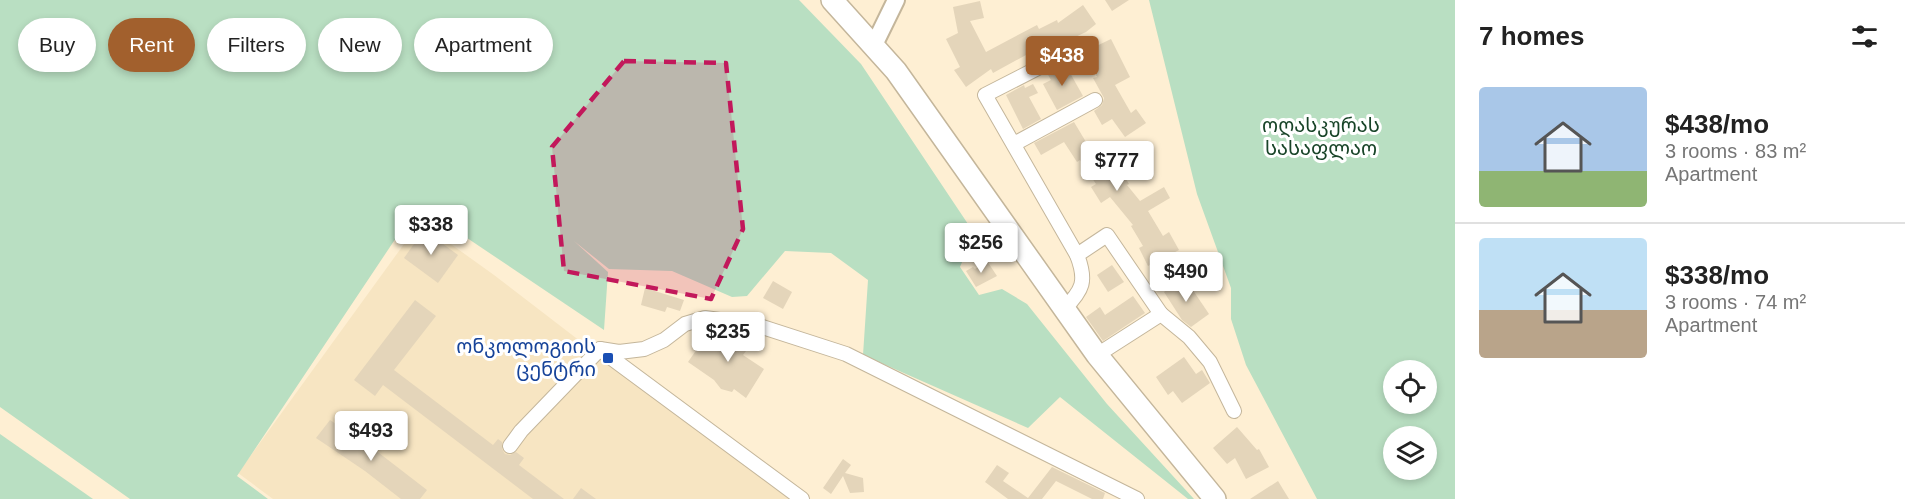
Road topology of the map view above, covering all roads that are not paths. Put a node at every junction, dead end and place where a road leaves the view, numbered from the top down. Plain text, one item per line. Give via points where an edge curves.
1 (832, 0) edge
2 (896, 0) edge
3 (874, 45) junction
4 (1071, 51) dead end
5 (1095, 100) dead end
6 (1014, 144) junction
7 (1077, 255) junction
8 (1064, 309) junction
9 (1161, 314) junction
10 (600, 349) junction
11 (1097, 355) junction
12 (1234, 411) dead end
13 (510, 446) dead end
14 (802, 499) edge
15 (1137, 499) edge
16 (1215, 499) edge

1 - 3 main road
2 - 3 street
3 - 8 main road
4 - 6 street via 985,95
5 - 6 street
6 - 7 street
7 - 8 street via 1083,282 1079,294
7 - 9 street via 1107,235
8 - 11 main road
9 - 11 street
9 - 12 street via 1189,337 1209,362
10 - 13 street
10 - 14 street
10 - 15 street via 645,349 685,324 705,318 756,325 846,354
11 - 16 main road

